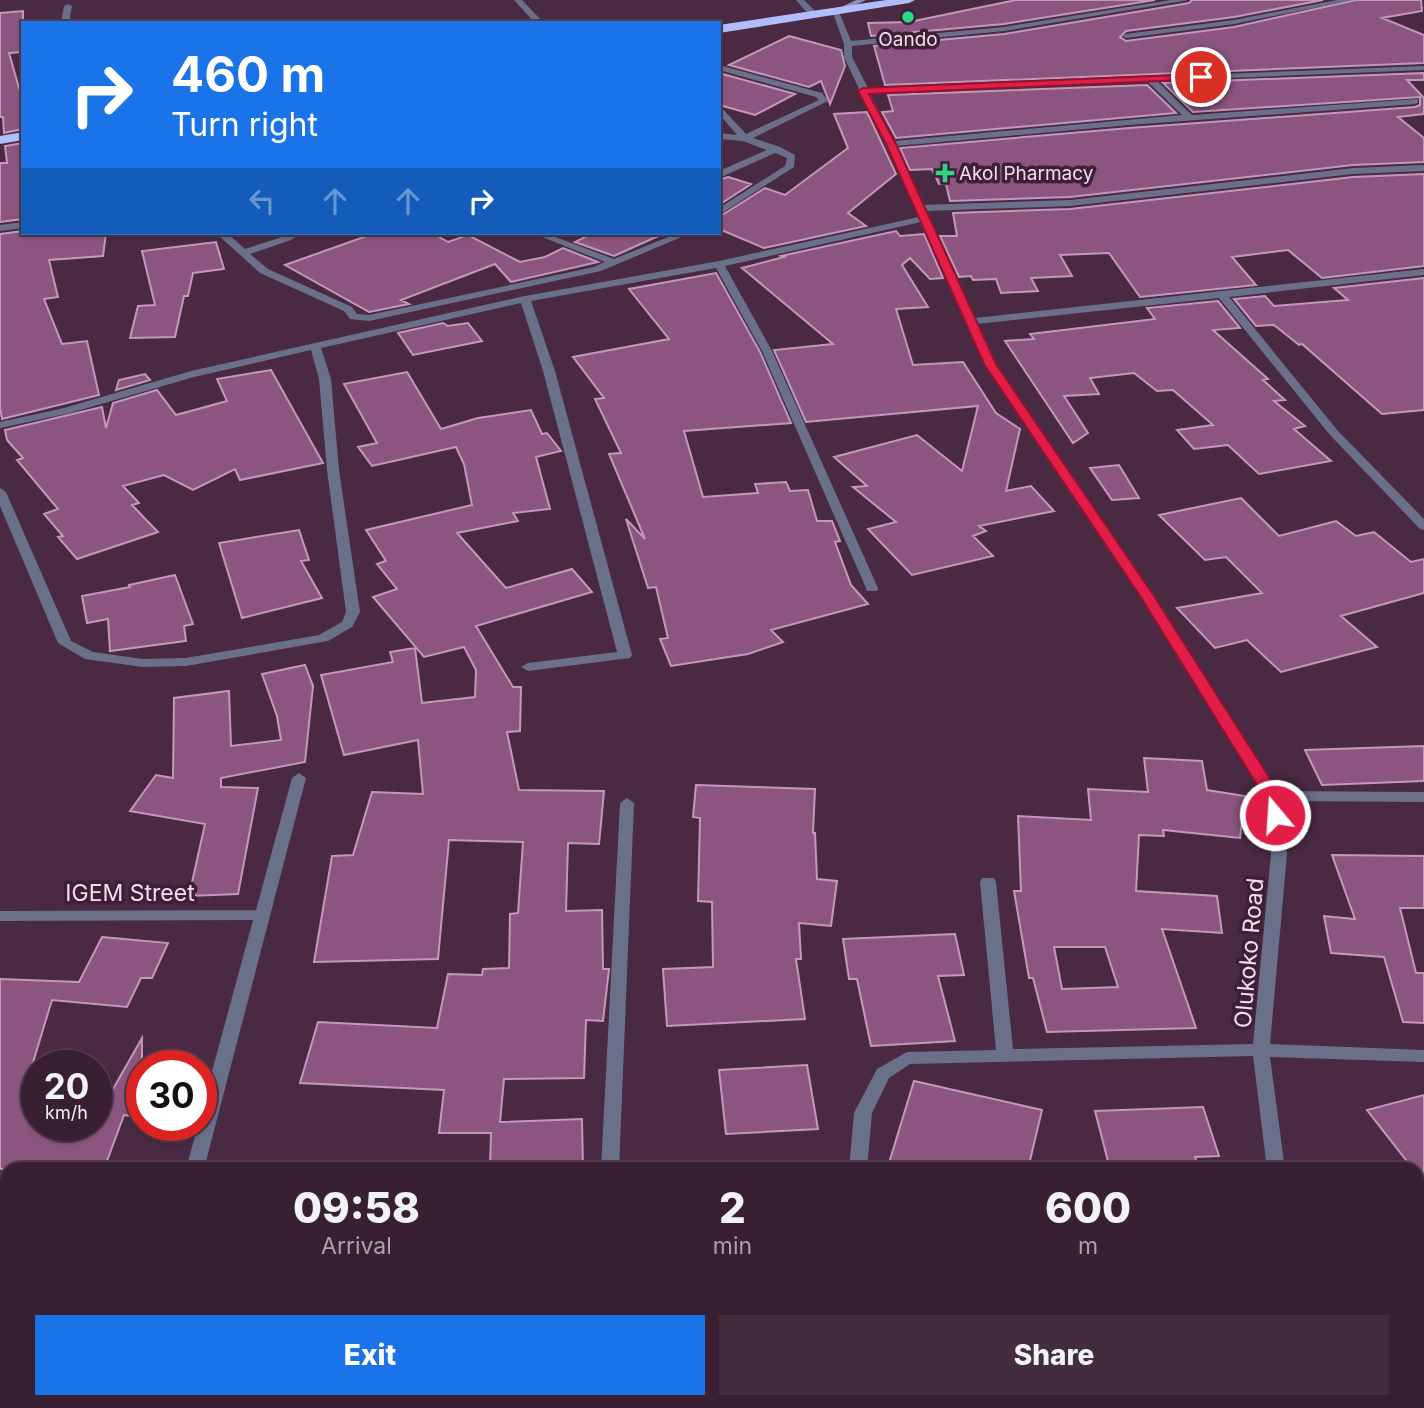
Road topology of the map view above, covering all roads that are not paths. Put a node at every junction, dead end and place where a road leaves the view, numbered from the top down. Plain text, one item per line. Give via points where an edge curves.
1 (518, 0) edge
2 (800, 0) edge
3 (862, 0) edge
4 (909, 0) edge
5 (1185, 0) edge
6 (1349, 0) edge
7 (1320, 2) edge
8 (68, 6) dead end
9 (835, 12) junction
10 (813, 14) junction
11 (65, 21) edge
12 (538, 21) edge
13 (721, 29) edge
14 (1126, 36) dead end
15 (848, 44) junction
16 (721, 68) edge
17 (1424, 68) edge
18 (1151, 80) junction
19 (863, 91) junction
20 (1415, 101) dead end
21 (721, 110) edge
22 (1190, 118) junction
23 (21, 136) edge
24 (721, 136) edge
25 (745, 138) junction
26 (0, 140) edge
27 (891, 144) junction
28 (777, 149) junction
29 (1424, 168) edge
30 (721, 174) edge
31 (721, 211) edge
32 (920, 214) junction
33 (21, 225) edge
34 (0, 228) edge
35 (223, 235) edge
36 (291, 235) edge
37 (542, 235) edge
38 (681, 235) edge
39 (242, 253) junction
40 (614, 262) junction
41 (719, 264) junction
42 (1424, 272) edge
43 (1222, 295) junction
44 (526, 299) junction
45 (970, 322) junction
46 (315, 347) junction
47 (0, 425) edge
48 (0, 492) edge
49 (1424, 526) edge
50 (872, 588) dead end
51 (528, 667) dead end
52 (299, 778) dead end
53 (1272, 796) junction
54 (1424, 797) edge
55 (627, 803) dead end
56 (988, 882) dead end
57 (260, 915) junction
58 (0, 916) edge
59 (1261, 1050) junction
60 (1005, 1055) junction
61 (1424, 1056) edge
62 (197, 1162) edge
63 (610, 1162) edge
64 (859, 1162) edge
65 (1275, 1162) edge

1 - 12 street
2 - 10 street
3 - 9 main road
4 - 9 highway
5 - 15 street via 1003,29
6 - 7 street
7 - 14 street via 1234,23
8 - 11 street
9 - 10 highway
9 - 15 street, Olukoko Road
10 - 13 highway
15 - 19 street, Olukoko Road via 848,57
16 - 25 street via 819,95 824,101
17 - 18 street
18 - 19 street
18 - 22 street
19 - 27 street, Olukoko Road
20 - 22 street
21 - 25 street
22 - 27 street
23 - 26 highway
24 - 25 street
25 - 28 street
27 - 32 street, Olukoko Road
28 - 30 street
28 - 31 street via 793,157 789,167
29 - 32 street
32 - 41 street
32 - 45 street, Olukoko Road
33 - 34 street
35 - 39 street
36 - 39 street
37 - 40 street
38 - 40 street
39 - 40 street via 264,271 348,309 354,317 369,318
41 - 44 street
41 - 50 street via 767,351
42 - 43 street
43 - 45 street
43 - 49 street via 1334,433
44 - 46 street
44 - 51 street via 550,370 625,655
45 - 53 street, Olukoko Road via 990,364 1147,596
46 - 47 street via 191,374 66,411
46 - 48 street via 325,379 353,612 347,624 323,638 186,662 143,663 75,650 65,643
52 - 57 street
53 - 54 street
53 - 59 street, Olukoko Road via 1279,854
55 - 63 street
56 - 60 street
57 - 58 street, IGEM Street
57 - 62 street
59 - 60 street
59 - 61 street
59 - 65 street, Olukoko Road
60 - 64 street via 907,1058 883,1074 863,1114

